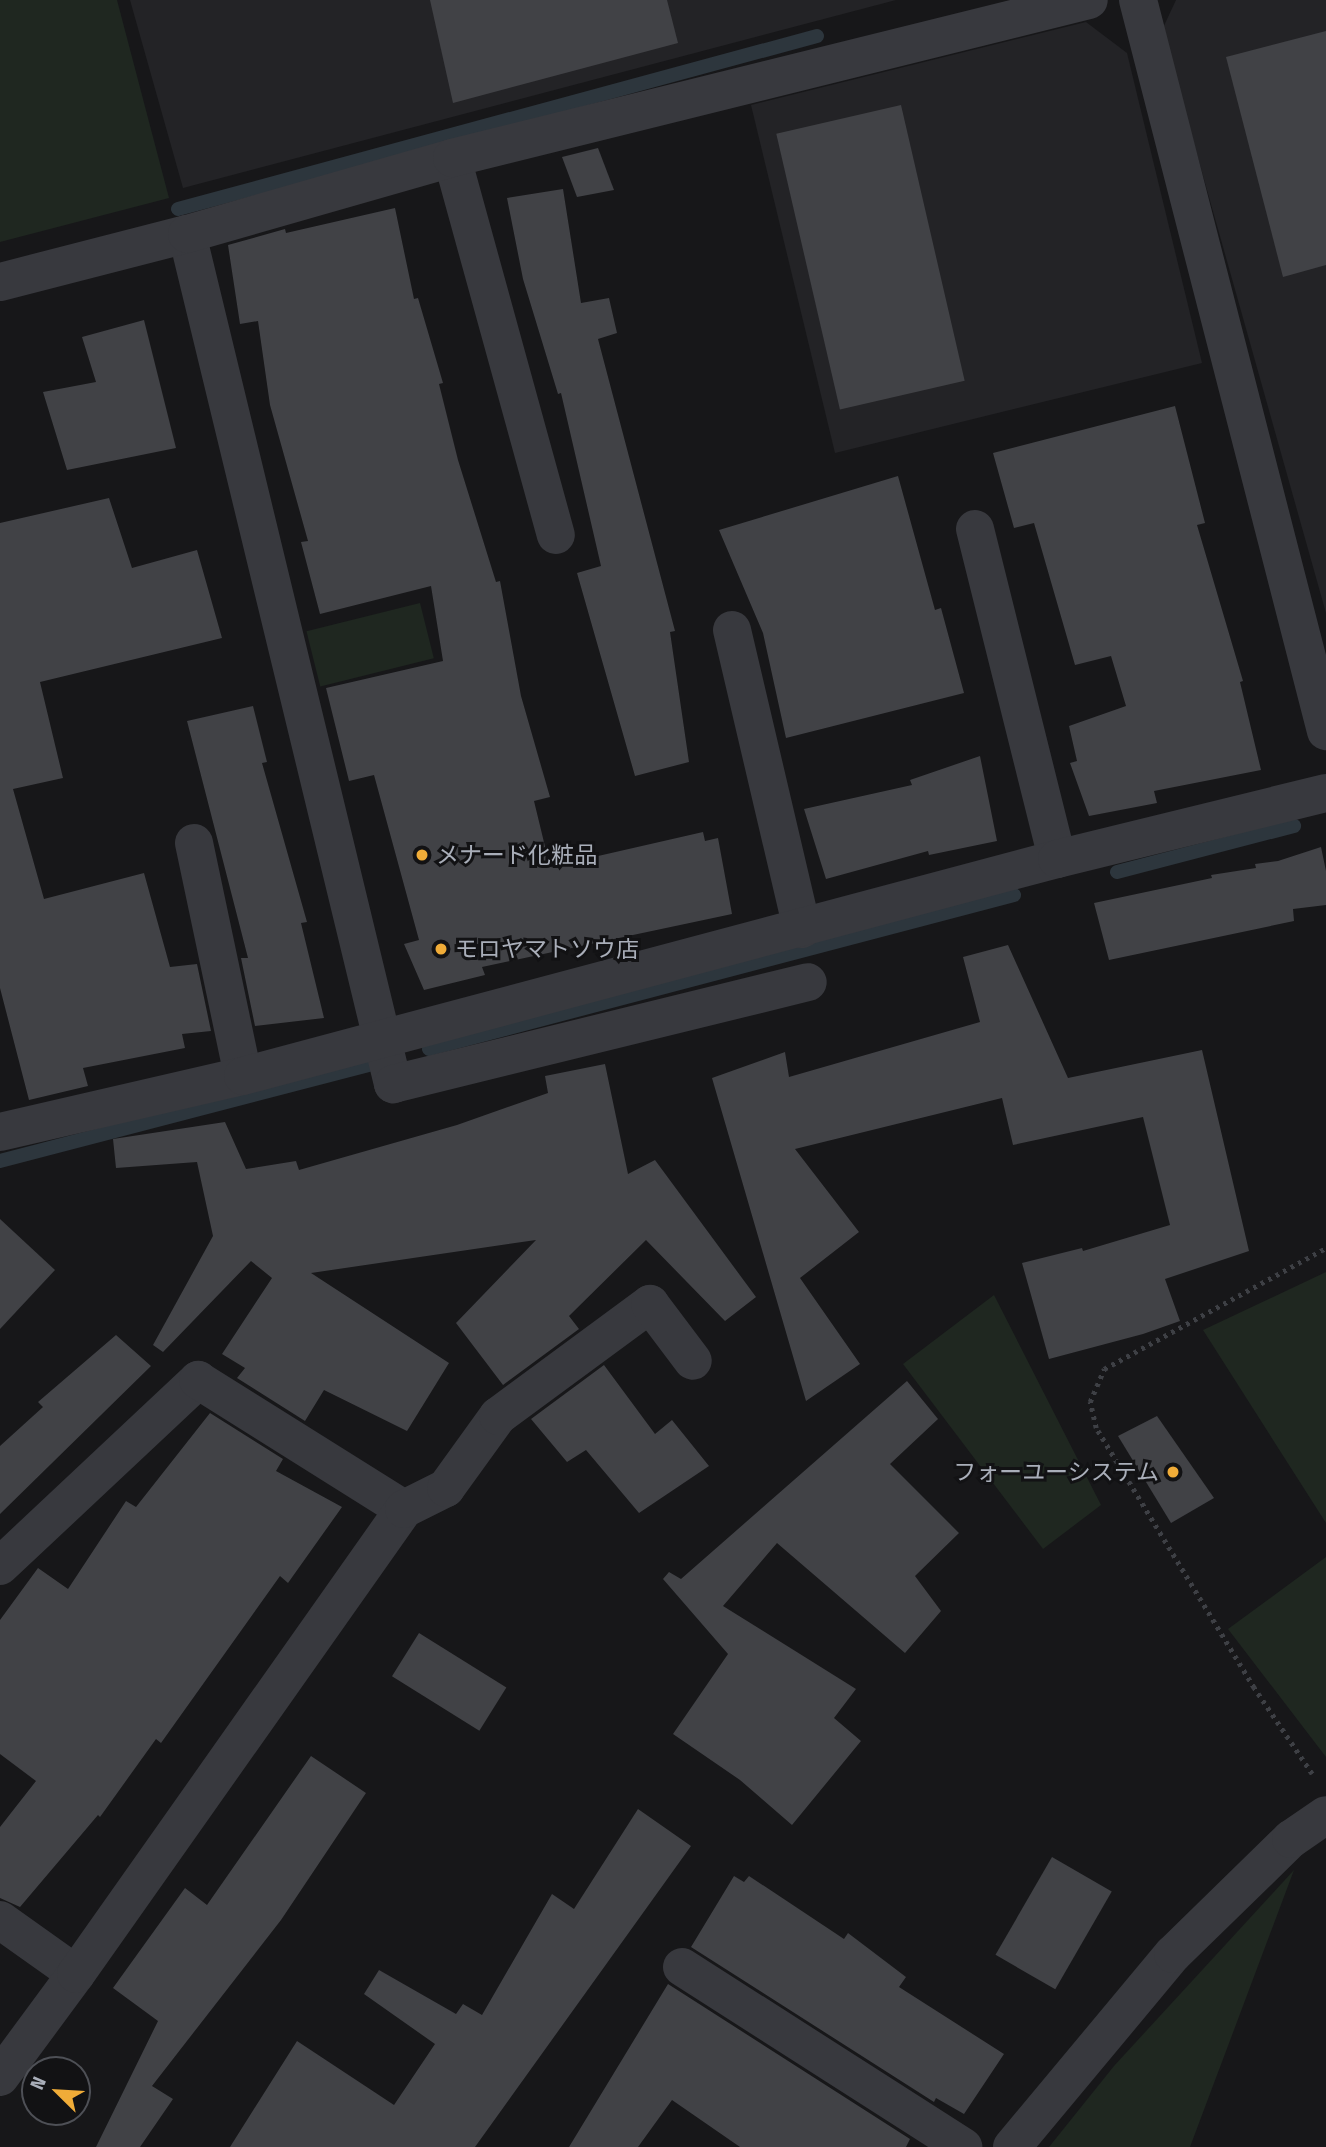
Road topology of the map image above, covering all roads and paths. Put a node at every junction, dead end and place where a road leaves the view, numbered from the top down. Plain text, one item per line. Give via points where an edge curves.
1 (1089, 0) edge
2 (1138, 0) edge
3 (452, 158) junction
4 (187, 234) junction
5 (0, 282) edge
6 (975, 529) dead end
7 (556, 535) dead end
8 (732, 630) dead end
9 (1326, 731) edge
10 (1326, 793) edge
11 (194, 843) dead end
12 (1057, 859) junction
13 (802, 929) junction
14 (808, 982) dead end
15 (384, 1038) junction
16 (243, 1076) junction
17 (0, 1132) edge
18 (1326, 1248) edge
19 (693, 1362) dead end
20 (404, 1509) junction
21 (0, 1566) edge
22 (1322, 1800) edge
23 (0, 1920) edge
24 (681, 1967) dead end
25 (76, 1974) junction
26 (0, 2077) edge
27 (963, 2147) edge
28 (1012, 2147) edge

1 - 3 street
2 - 9 street
3 - 4 street
3 - 7 street
4 - 5 street
4 - 15 street
6 - 12 street
8 - 13 street
10 - 12 street
11 - 16 street
12 - 13 street
13 - 15 street
14 - 15 street via 394,1084
15 - 16 street
16 - 17 street
18 - 22 path via 1104,1369 1090,1402 1096,1428
19 - 20 street via 650,1304 498,1416 446,1488
20 - 21 street via 198,1380
20 - 25 street
22 - 28 street via 1291,1839 1173,1954
23 - 25 street
24 - 27 street
25 - 26 street

